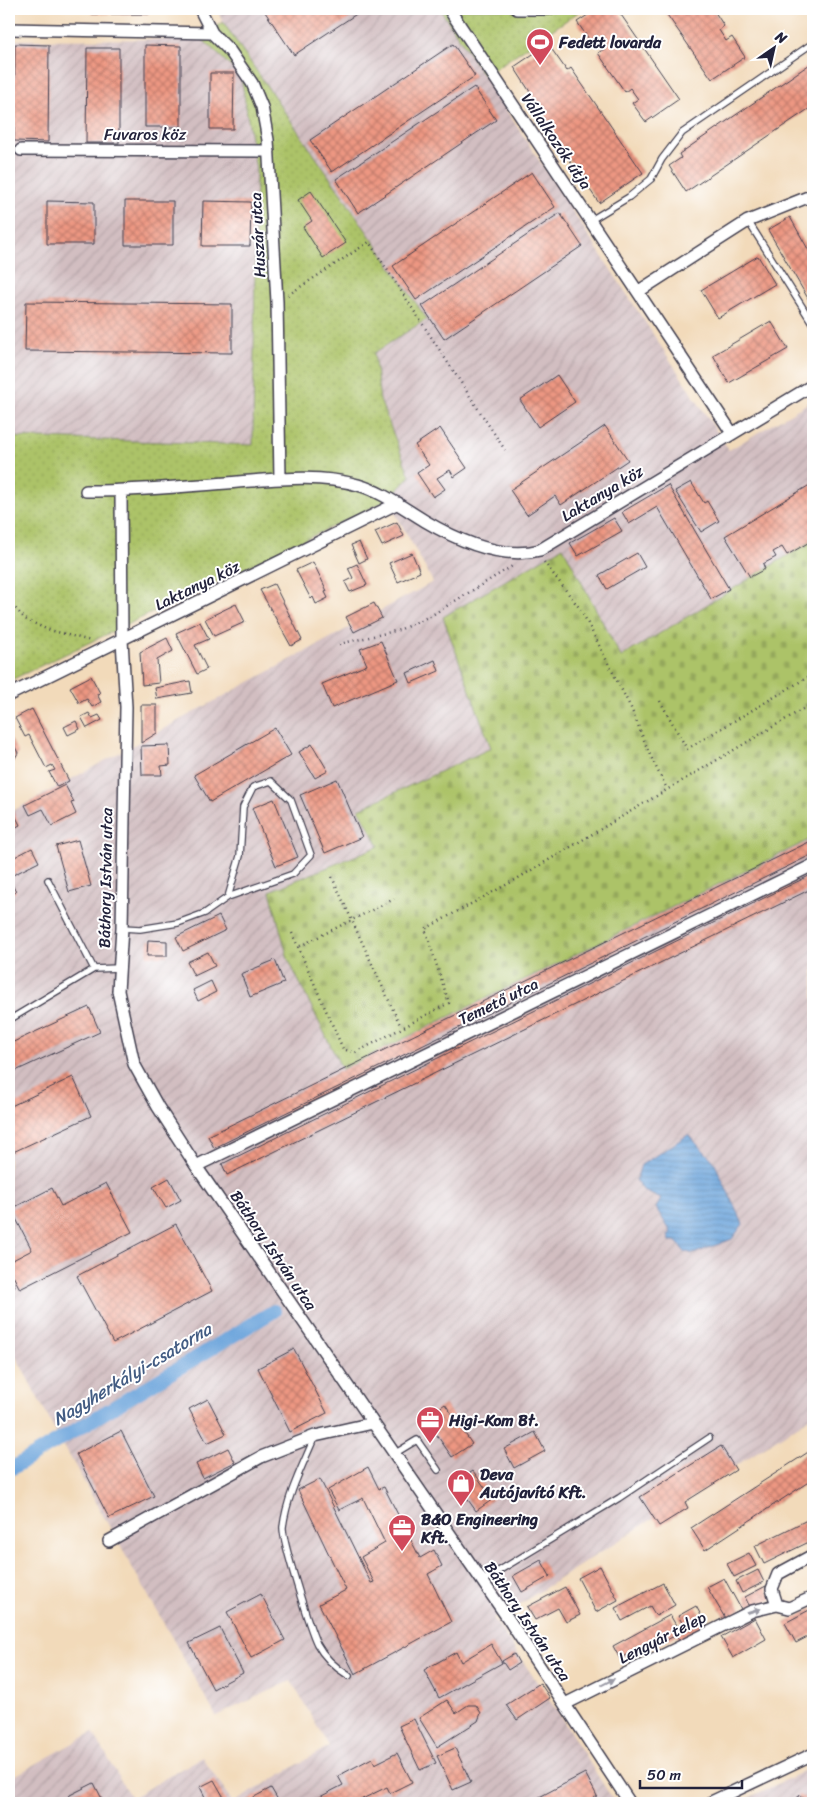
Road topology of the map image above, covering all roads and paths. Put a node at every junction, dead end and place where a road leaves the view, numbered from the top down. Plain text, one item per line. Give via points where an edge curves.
1 (200, 9) edge
2 (450, 9) edge
3 (517, 9) edge
4 (549, 9) edge
5 (9, 29) edge
6 (212, 33) junction
7 (813, 43) edge
8 (21, 150) dead end
9 (268, 151) junction
10 (812, 197) edge
11 (591, 220) junction
12 (748, 221) junction
13 (639, 291) junction
14 (277, 302) junction
15 (813, 324) edge
16 (813, 385) edge
17 (732, 433) junction
18 (505, 450) dead end
19 (280, 479) junction
20 (86, 491) dead end
21 (121, 491) junction
22 (398, 504) junction
23 (540, 550) junction
24 (515, 565) dead end
25 (9, 601) edge
26 (122, 640) junction
27 (339, 644) dead end
28 (108, 646) junction
29 (813, 674) edge
30 (9, 694) edge
31 (660, 701) dead end
32 (813, 703) edge
33 (667, 789) junction
34 (813, 866) edge
35 (332, 877) dead end
36 (48, 880) dead end
37 (228, 897) junction
38 (394, 899) dead end
39 (352, 920) junction
40 (122, 928) junction
41 (292, 933) dead end
42 (300, 946) junction
43 (119, 968) junction
44 (94, 969) junction
45 (9, 1020) edge
46 (401, 1027) junction
47 (196, 1166) junction
48 (373, 1423) junction
49 (315, 1436) junction
50 (709, 1438) dead end
51 (394, 1454) junction
52 (438, 1470) dead end
53 (109, 1541) dead end
54 (813, 1555) edge
55 (482, 1581) junction
56 (813, 1597) edge
57 (777, 1605) junction
58 (350, 1676) dead end
59 (565, 1704) junction
60 (813, 1754) edge
61 (630, 1803) edge
62 (709, 1803) edge

1 - 6 street, Huszár utca
2 - 11 street, Vállalkozók útja
3 - 4 street
5 - 6 street
6 - 9 street, Huszár utca via 230,51 252,83 262,107
7 - 11 lane via 682,133 651,179
8 - 9 street, Fuvaros köz
9 - 14 street, Huszár utca
10 - 12 street
11 - 13 street, Vállalkozók útja
12 - 13 street
12 - 15 lane
13 - 17 street, Vállalkozók útja
14 - 18 path via 369,242
14 - 19 street, Huszár utca
16 - 17 street, Laktanya köz
17 - 23 street, Laktanya köz
19 - 21 street, Laktanya köz
19 - 22 street, Laktanya köz via 330,479 360,485
20 - 21 street, Laktanya köz
21 - 26 street, Báthory István utca
22 - 23 street, Laktanya köz via 441,530 477,545 527,553
22 - 26 street, Laktanya köz
23 - 33 path via 546,566 581,610 631,708
24 - 27 path via 432,615 399,630
25 - 28 path via 25,618 46,629
26 - 28 street, Laktanya köz
26 - 40 street, Báthory István utca via 126,707
28 - 30 street, Laktanya köz
29 - 31 path via 687,749
32 - 33 path
33 - 46 path via 515,880 425,929 449,1003
34 - 47 street, Temető utca
35 - 39 path
36 - 44 lane
37 - 37 lane via 293,874 311,855 291,800 271,781 253,786 243,807 240,856
37 - 40 lane via 205,913 178,924
38 - 39 path
39 - 42 path
39 - 46 path
40 - 43 street, Báthory István utca
41 - 42 path
42 - 46 path via 343,1049 355,1053
43 - 44 lane
43 - 47 street, Báthory István utca via 118,991 134,1064
44 - 45 lane
47 - 48 street, Báthory István utca
48 - 49 street
48 - 51 street, Báthory István utca
49 - 53 street via 261,1457
49 - 58 lane via 289,1500 283,1529 317,1644 333,1666
50 - 55 lane via 619,1498
51 - 52 lane via 417,1440
51 - 55 street, Báthory István utca
54 - 57 street via 778,1574 772,1589
55 - 59 street, Báthory István utca
56 - 57 street, Lengyár telep via 789,1608
59 -> 57 street, Lengyár telep via 752,1611
59 - 61 street, Báthory István utca
60 - 62 street

